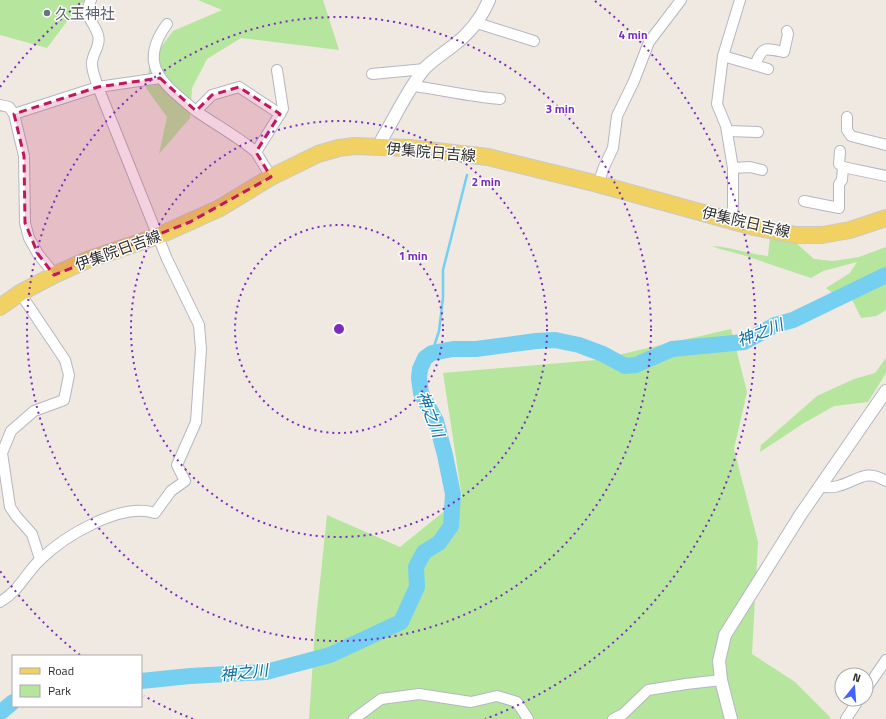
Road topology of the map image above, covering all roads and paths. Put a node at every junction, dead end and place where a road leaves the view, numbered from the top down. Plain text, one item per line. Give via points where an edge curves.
1 (91, 0) edge
2 (489, 0) edge
3 (681, 0) edge
4 (740, 0) edge
5 (477, 23) junction
6 (167, 24) dead end
7 (787, 31) dead end
8 (534, 41) dead end
9 (723, 56) junction
10 (755, 66) junction
11 (425, 69) junction
12 (768, 69) dead end
13 (277, 70) dead end
14 (372, 74) dead end
15 (160, 78) junction
16 (414, 86) junction
17 (98, 87) junction
18 (500, 99) dead end
19 (0, 105) edge
20 (196, 111) junction
21 (14, 114) junction
22 (280, 114) junction
23 (847, 117) dead end
24 (727, 131) junction
25 (758, 132) dead end
26 (886, 146) edge
27 (381, 147) junction
28 (256, 152) junction
29 (840, 152) dead end
30 (843, 167) junction
31 (733, 168) junction
32 (762, 170) dead end
33 (886, 176) edge
34 (271, 177) junction
35 (598, 184) junction
36 (804, 201) dead end
37 (886, 218) edge
38 (730, 220) junction
39 (158, 236) junction
40 (54, 275) junction
41 (20, 293) junction
42 (0, 306) edge
43 (886, 391) edge
44 (886, 481) edge
45 (819, 487) junction
46 (40, 559) junction
47 (0, 602) edge
48 (886, 660) edge
49 (874, 677) edge
50 (721, 680) junction
51 (854, 707) edge
52 (354, 719) edge
53 (528, 719) edge
54 (613, 719) edge
55 (731, 719) edge
56 (846, 719) edge

1 - 17 street via 87,11 98,35 92,63
2 - 5 street
3 - 35 street via 649,42 634,81 616,116 613,148
4 - 9 street
5 - 8 street
5 - 11 street via 468,35
6 - 15 street via 155,45 153,61
7 - 10 street via 784,52 764,50 760,52
9 - 10 street
9 - 24 street via 717,104
10 - 12 street
11 - 14 street
11 - 16 street
13 - 22 street via 283,109
15 - 17 street
15 - 20 street
16 - 18 street via 477,98
16 - 27 street via 382,139
17 - 21 street
17 - 39 street
19 - 21 street via 9,107
20 - 22 street via 212,95 239,87
20 - 28 street via 238,137
21 - 40 street via 24,156 26,223 29,238
22 - 28 street
23 - 26 street via 847,130 851,136
24 - 25 street
24 - 31 street
27 - 34 main road, 伊集院日吉線 via 339,148 318,154
27 - 35 main road, 伊集院日吉線 via 488,157
28 - 34 street
29 - 30 street via 839,164
30 - 33 street
30 - 36 street via 842,180 839,184 839,208
31 - 32 street via 750,167
31 - 38 street
34 - 39 main road, 伊集院日吉線 via 220,208
35 - 38 main road, 伊集院日吉線
37 - 38 main road, 伊集院日吉線 via 850,230 822,235 777,232
39 - 40 main road, 伊集院日吉線 via 87,260
39 - 46 street via 199,325 202,349 196,422 177,465 185,481 171,491 155,513 146,510 116,514 66,539
40 - 41 main road, 伊集院日吉線
41 - 42 main road, 伊集院日吉線
41 - 46 street via 65,360 69,375 64,400 34,411 11,431 2,453 10,507 32,534
43 - 45 street
44 - 45 street via 872,475 864,475 837,487
45 - 50 street via 725,635 719,661
46 - 47 street via 22,583
48 - 49 street
50 - 54 street via 648,690 623,714
50 - 55 street
51 - 56 street
52 - 53 street via 381,699 419,694 471,702 497,696 517,702

